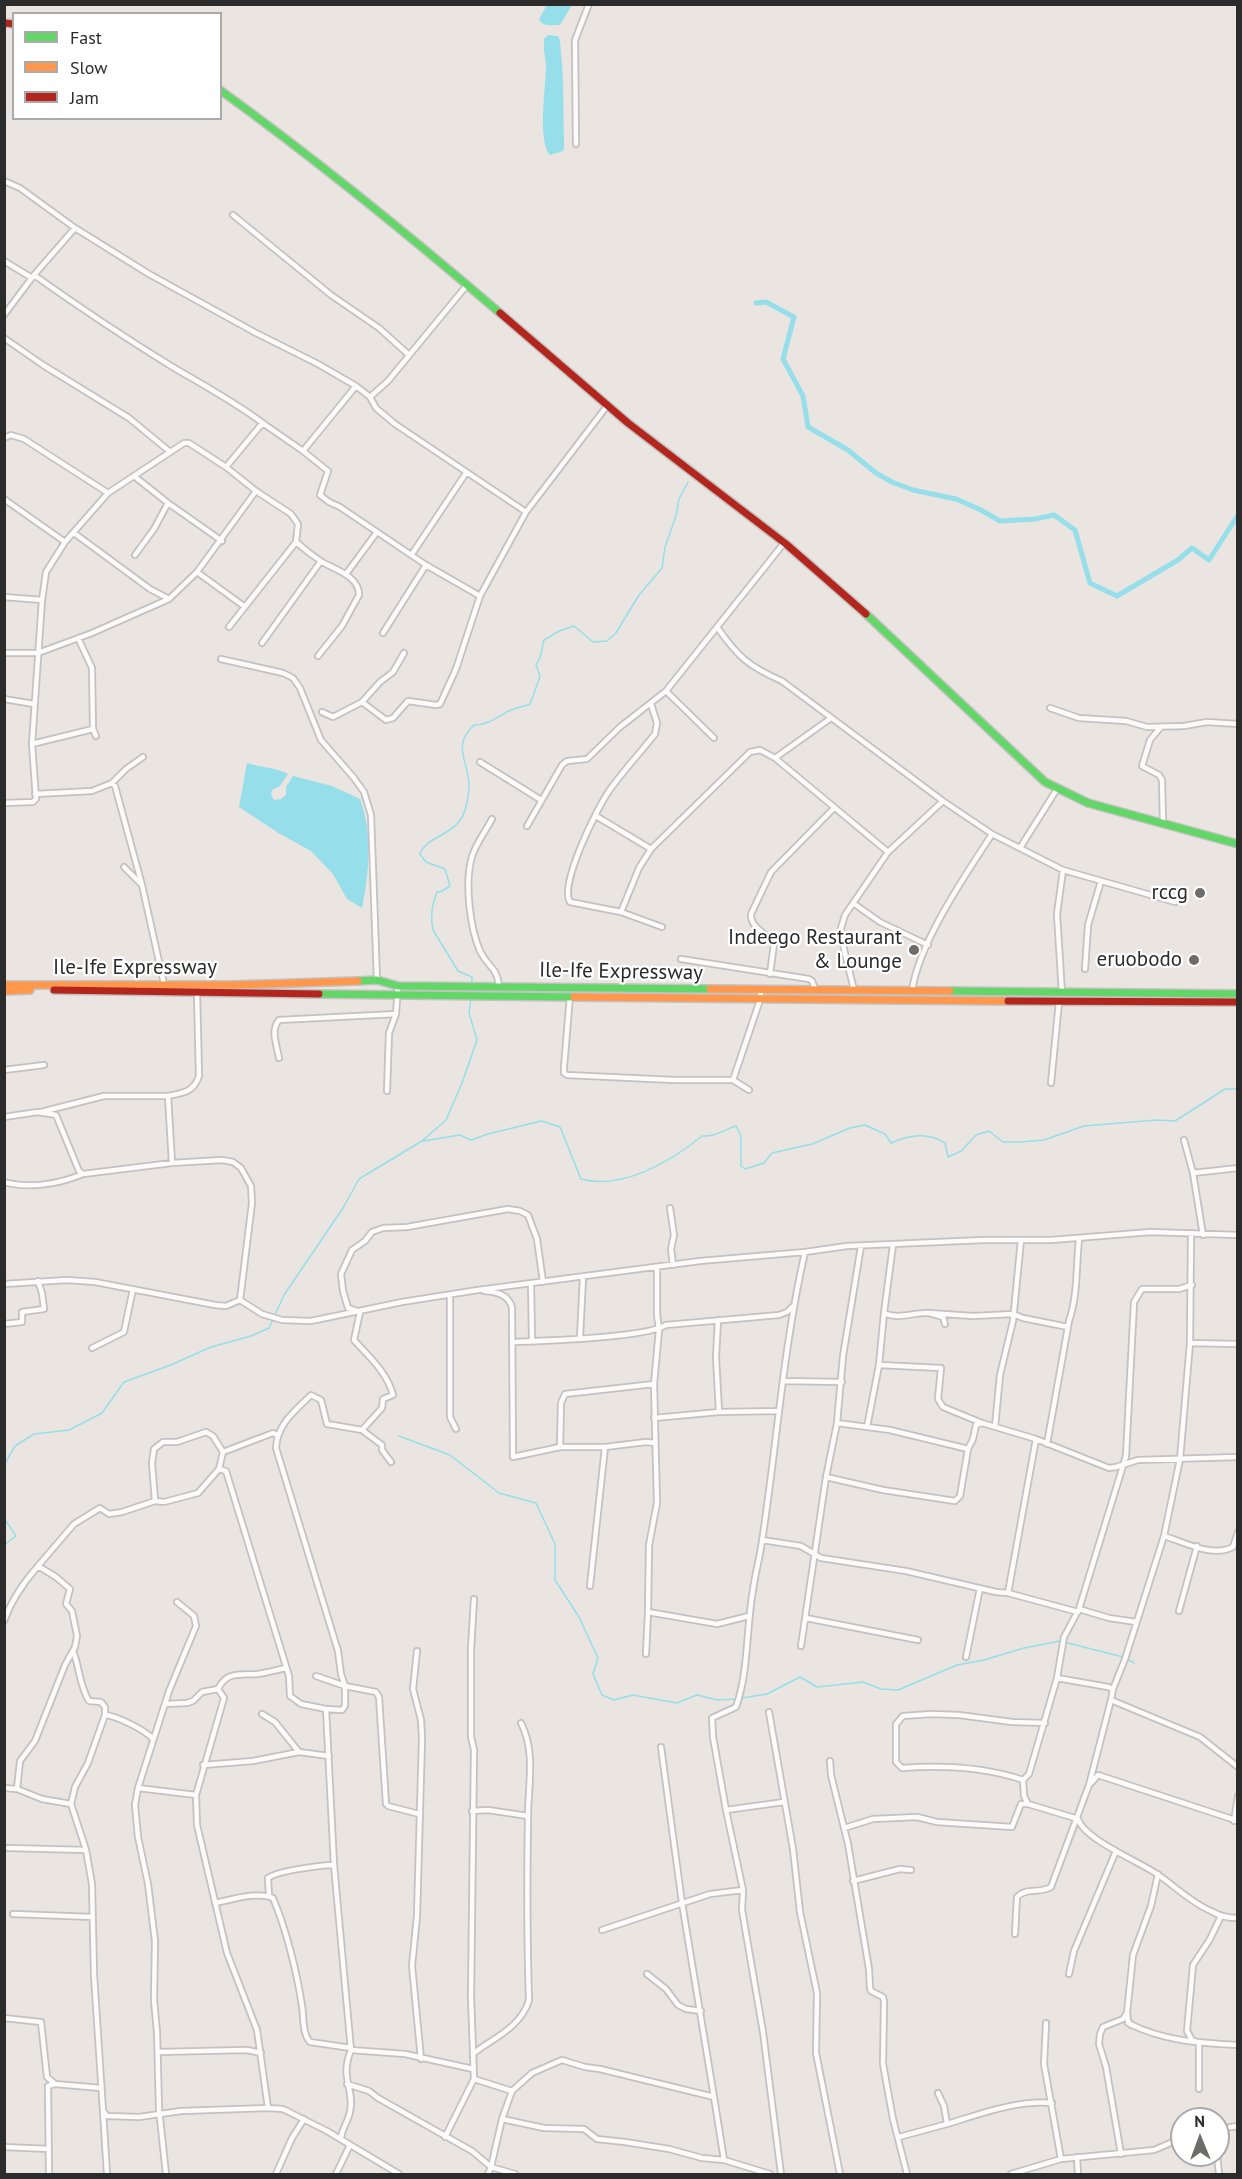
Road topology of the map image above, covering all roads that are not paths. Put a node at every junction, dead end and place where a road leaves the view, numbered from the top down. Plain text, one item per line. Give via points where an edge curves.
1 (588, 4) edge
2 (5, 23) edge
3 (4, 31) edge
4 (222, 91) edge
5 (576, 144) dead end
6 (4, 181) edge
7 (233, 215) dead end
8 (75, 228) junction
9 (4, 261) edge
10 (33, 276) junction
11 (467, 285) junction
12 (4, 315) edge
13 (4, 338) edge
14 (410, 355) junction
15 (356, 386) junction
16 (370, 397) junction
17 (607, 406) junction
18 (264, 424) junction
19 (4, 438) edge
20 (169, 451) junction
21 (303, 451) junction
22 (226, 467) junction
23 (466, 473) junction
24 (134, 476) junction
25 (256, 491) junction
26 (108, 493) junction
27 (4, 499) edge
28 (168, 503) junction
29 (526, 512) junction
30 (377, 532) junction
31 (74, 533) junction
32 (222, 541) junction
33 (296, 542) junction
34 (65, 543) junction
35 (784, 543) junction
36 (412, 554) junction
37 (135, 555) dead end
38 (321, 561) junction
39 (426, 565) junction
40 (197, 572) junction
41 (346, 574) junction
42 (480, 596) junction
43 (4, 597) edge
44 (169, 599) junction
45 (42, 600) junction
46 (244, 607) junction
47 (229, 627) dead end
48 (717, 627) junction
49 (384, 633) dead end
50 (78, 638) junction
51 (262, 643) dead end
52 (4, 653) edge
53 (38, 653) junction
54 (404, 653) dead end
55 (318, 656) dead end
56 (221, 659) dead end
57 (666, 691) junction
58 (4, 699) edge
59 (362, 702) junction
60 (34, 704) junction
61 (651, 704) junction
62 (1050, 708) dead end
63 (322, 712) dead end
64 (831, 718) junction
65 (1238, 724) edge
66 (1160, 728) junction
67 (93, 729) junction
68 (96, 736) dead end
69 (714, 738) dead end
70 (32, 744) junction
71 (143, 757) dead end
72 (775, 758) junction
73 (480, 762) dead end
74 (112, 783) junction
75 (1057, 789) junction
76 (35, 794) junction
77 (541, 800) junction
78 (942, 801) junction
79 (4, 803) edge
80 (834, 808) junction
81 (596, 816) junction
82 (492, 819) dead end
83 (1163, 823) junction
84 (527, 826) dead end
85 (992, 834) junction
86 (1238, 844) edge
87 (1020, 848) junction
88 (651, 849) junction
89 (888, 852) junction
90 (124, 867) dead end
91 (1063, 870) junction
92 (1101, 881) junction
93 (142, 885) junction
94 (1175, 902) dead end
95 (853, 903) junction
96 (621, 912) junction
97 (662, 927) dead end
98 (928, 945) junction
99 (681, 959) dead end
100 (1085, 969) dead end
101 (770, 974) junction
102 (377, 980) junction
103 (164, 984) junction
104 (207, 984) junction
105 (4, 985) edge
106 (233, 985) junction
107 (398, 986) junction
108 (417, 986) junction
109 (499, 987) junction
110 (4, 991) edge
111 (471, 991) junction
112 (761, 991) junction
113 (816, 991) junction
114 (855, 991) junction
115 (912, 992) junction
116 (961, 992) junction
117 (197, 993) junction
118 (232, 993) junction
119 (1062, 993) junction
120 (207, 994) junction
121 (1238, 994) edge
122 (417, 995) junction
123 (399, 996) junction
124 (570, 996) junction
125 (760, 1000) junction
126 (962, 1001) junction
127 (1059, 1002) junction
128 (1238, 1002) edge
129 (396, 1014) junction
130 (279, 1058) dead end
131 (44, 1065) dead end
132 (4, 1070) edge
133 (733, 1080) junction
134 (1051, 1083) dead end
135 (749, 1090) dead end
136 (387, 1091) dead end
137 (168, 1096) junction
138 (38, 1112) junction
139 (4, 1117) edge
140 (1184, 1140) dead end
141 (172, 1163) junction
142 (1238, 1168) edge
143 (1193, 1173) junction
144 (82, 1174) junction
145 (4, 1182) edge
146 (670, 1208) dead end
147 (1191, 1233) junction
148 (1203, 1235) junction
149 (1238, 1235) edge
150 (1079, 1239) junction
151 (1021, 1240) junction
152 (893, 1245) junction
153 (861, 1246) junction
154 (805, 1252) junction
155 (673, 1265) junction
156 (657, 1267) junction
157 (583, 1277) junction
158 (38, 1281) junction
159 (543, 1282) junction
160 (5, 1283) edge
161 (531, 1283) junction
162 (1191, 1288) junction
163 (133, 1289) junction
164 (478, 1290) junction
165 (450, 1296) junction
166 (240, 1300) junction
167 (792, 1307) junction
168 (360, 1311) junction
169 (884, 1313) junction
170 (929, 1313) junction
171 (1013, 1314) junction
172 (718, 1320) junction
173 (4, 1324) edge
174 (945, 1324) dead end
175 (1068, 1327) junction
176 (659, 1330) junction
177 (580, 1337) junction
178 (535, 1341) junction
179 (512, 1342) junction
180 (1190, 1343) junction
181 (1238, 1344) edge
182 (92, 1348) dead end
183 (879, 1365) junction
184 (783, 1381) junction
185 (842, 1382) junction
186 (654, 1384) junction
187 (778, 1411) junction
188 (719, 1412) junction
189 (654, 1418) junction
190 (837, 1423) junction
191 (981, 1424) junction
192 (867, 1427) junction
193 (995, 1427) junction
194 (456, 1429) dead end
195 (362, 1430) junction
196 (277, 1435) junction
197 (1036, 1439) junction
198 (655, 1443) junction
199 (1047, 1444) junction
200 (560, 1447) junction
201 (605, 1448) junction
202 (968, 1449) junction
203 (224, 1452) junction
204 (1238, 1457) edge
205 (1180, 1459) junction
206 (390, 1462) dead end
207 (1123, 1464) junction
208 (219, 1469) junction
209 (826, 1477) junction
210 (155, 1501) junction
211 (1238, 1532) edge
212 (1164, 1536) junction
213 (762, 1540) junction
214 (1197, 1546) junction
215 (814, 1553) junction
216 (38, 1566) junction
217 (590, 1586) dead end
218 (980, 1588) junction
219 (1008, 1593) junction
220 (474, 1599) dead end
221 (177, 1602) dead end
222 (1078, 1611) junction
223 (1179, 1611) dead end
224 (648, 1612) junction
225 (749, 1616) junction
226 (806, 1618) junction
227 (4, 1622) edge
228 (1136, 1622) junction
229 (918, 1640) dead end
230 (801, 1646) dead end
231 (73, 1651) junction
232 (417, 1651) dead end
233 (645, 1654) dead end
234 (966, 1657) dead end
235 (286, 1668) junction
236 (316, 1676) dead end
237 (1057, 1677) junction
238 (345, 1686) junction
239 (218, 1689) junction
240 (1113, 1689) junction
241 (1111, 1700) junction
242 (165, 1704) junction
243 (326, 1709) junction
244 (769, 1712) dead end
245 (262, 1714) dead end
246 (105, 1715) junction
247 (521, 1723) dead end
248 (1045, 1723) junction
249 (153, 1739) junction
250 (661, 1747) dead end
251 (299, 1752) junction
252 (329, 1756) junction
253 (830, 1761) dead end
254 (203, 1765) junction
255 (1238, 1767) edge
256 (1023, 1780) junction
257 (1089, 1785) junction
258 (4, 1788) edge
259 (138, 1788) junction
260 (16, 1790) junction
261 (196, 1795) junction
262 (1024, 1796) junction
263 (1238, 1796) edge
264 (784, 1802) junction
265 (71, 1804) junction
266 (1021, 1804) junction
267 (1028, 1804) junction
268 (726, 1810) junction
269 (472, 1811) junction
270 (419, 1814) junction
271 (528, 1816) junction
272 (1078, 1819) junction
273 (1236, 1821) edge
274 (844, 1828) junction
275 (8, 1848) dead end
276 (86, 1850) junction
277 (1116, 1851) junction
278 (334, 1864) junction
279 (911, 1870) dead end
280 (1158, 1874) junction
281 (853, 1881) junction
282 (743, 1890) junction
283 (269, 1896) junction
284 (215, 1903) junction
285 (682, 1903) junction
286 (13, 1914) dead end
287 (1221, 1916) junction
288 (93, 1917) junction
289 (1238, 1918) edge
290 (602, 1930) dead end
291 (1016, 1934) dead end
292 (647, 1974) dead end
293 (1069, 1974) dead end
294 (701, 2011) junction
295 (1127, 2013) junction
296 (4, 2018) edge
297 (1117, 2021) junction
298 (1046, 2023) dead end
299 (1131, 2025) junction
300 (1199, 2043) junction
301 (1238, 2045) edge
302 (351, 2049) junction
303 (158, 2052) junction
304 (261, 2053) junction
305 (474, 2053) junction
306 (421, 2059) junction
307 (473, 2069) junction
308 (474, 2079) junction
309 (54, 2084) junction
310 (347, 2084) junction
311 (101, 2088) junction
312 (1199, 2089) dead end
313 (512, 2091) junction
314 (938, 2093) dead end
315 (714, 2097) junction
316 (1052, 2103) junction
317 (268, 2108) junction
318 (103, 2111) junction
319 (161, 2114) junction
320 (304, 2118) junction
321 (502, 2119) junction
322 (948, 2124) junction
323 (445, 2137) junction
324 (899, 2138) junction
325 (340, 2139) junction
326 (1170, 2143) edge
327 (350, 2145) junction
328 (4, 2147) edge
329 (49, 2149) junction
330 (1120, 2154) junction
331 (1077, 2157) junction
332 (1061, 2159) junction
333 (724, 2160) junction
334 (491, 2167) junction
335 (758, 2173) edge
336 (49, 2175) edge
337 (107, 2175) edge
338 (166, 2175) edge
339 (276, 2175) edge
340 (336, 2175) edge
341 (399, 2175) edge
342 (488, 2175) edge
343 (515, 2175) edge
344 (770, 2175) edge
345 (781, 2175) edge
346 (840, 2175) edge
347 (907, 2175) edge
348 (1011, 2175) edge
349 (1078, 2175) edge

1 - 5 street via 575,40
2 - 3 street
4 - 11 main road via 317,162
6 - 8 street
7 - 14 street
8 - 10 street
8 - 15 street via 149,274
9 - 10 street
10 - 12 street
10 - 18 street
11 - 14 street
11 - 17 main road
13 - 20 street via 129,418
14 - 16 street
15 - 16 street
15 - 21 street
16 - 23 street via 376,408 395,424
17 - 29 street
17 - 35 main road
18 - 21 street
18 - 22 street
19 - 26 street via 24,438
20 - 22 street via 189,443
20 - 24 street
21 - 30 street via 328,471 320,495
22 - 25 street
23 - 29 street
23 - 36 street
24 - 26 street
24 - 28 street
25 - 32 street
25 - 33 street via 296,519
26 - 31 street
27 - 34 street
28 - 32 street
28 - 37 street
29 - 42 street
30 - 36 street
30 - 41 street
31 - 34 street
31 - 44 street
32 - 40 street
33 - 38 street
33 - 46 street
34 - 45 street via 46,572
35 - 48 street
35 - 75 main road via 854,602 1023,762
36 - 39 street
38 - 41 street
38 - 51 street
39 - 42 street
39 - 49 street
40 - 44 street
40 - 46 street
41 - 55 street via 358,585 359,595 342,626
42 - 59 street via 440,704 408,701 393,718 386,720
43 - 45 street
44 - 50 street
45 - 53 street
46 - 47 street
48 - 57 street
48 - 64 street via 747,663 782,681
50 - 53 street
50 - 67 street via 92,669
52 - 53 street
53 - 60 street
54 - 59 street via 393,672
56 - 102 street via 293,678 321,740 364,792 371,815
57 - 61 street
57 - 69 street
58 - 60 street
59 - 63 street via 333,717
60 - 70 street
61 - 77 street via 586,759 562,765
61 - 81 street via 657,723 655,734 608,792
62 - 66 street via 1079,718
64 - 72 street
64 - 78 street
65 - 66 street via 1207,722
66 - 83 street via 1150,740 1142,766 1162,780
67 - 68 street
67 - 70 street
70 - 76 street
71 - 74 street
72 - 80 street
72 - 88 street via 760,750 750,752
73 - 77 street
74 - 76 street via 92,791
74 - 93 street via 119,795
75 - 83 main road via 1088,803
75 - 87 street
76 - 79 street via 33,802
77 - 84 street
78 - 85 street
78 - 89 street
80 - 89 street
80 - 101 street via 771,872 751,914 753,925 774,944
81 - 88 street
81 - 96 street via 574,864 568,899
82 - 109 street via 471,860 469,897 477,943 498,975
83 - 86 main road
85 - 87 street
85 - 98 street via 949,902
87 - 91 street
88 - 96 street
89 - 95 street
90 - 93 street
91 - 92 street
91 - 119 street via 1058,914
92 - 94 street
92 - 100 street via 1088,925
93 - 103 street
95 - 98 street via 880,922
95 - 114 street via 841,928
96 - 97 street
98 - 115 street
99 - 101 street
101 - 113 street via 812,981
102 - 106 main road, Ile-Ife Expressway
102 - 107 main road, Ile-Ife Expressway
103 - 104 main road, Ile-Ife Expressway
103 - 105 main road, Ile-Ife Expressway
104 - 106 main road, Ile-Ife Expressway
104 - 120 main road
106 - 118 main road
107 - 108 main road, Ile-Ife Expressway
107 - 123 street
108 - 111 main road, Ile-Ife Expressway
108 - 122 main road
109 - 111 main road, Ile-Ife Expressway
109 - 112 main road, Ile-Ife Expressway
110 - 117 main road, Ile-Ife Expressway
111 - 122 main road, Ile-Ife Expressway
111 - 124 main road, Ile-Ife Expressway
112 - 113 main road, Ile-Ife Expressway
112 - 125 street
113 - 114 main road, Ile-Ife Expressway
114 - 115 main road, Ile-Ife Expressway
115 - 116 main road, Ile-Ife Expressway
116 - 119 main road, Ile-Ife Expressway
116 - 126 main road
117 - 120 main road, Ile-Ife Expressway
117 - 137 street via 200,1077 190,1090
118 - 120 main road, Ile-Ife Expressway
118 - 123 main road, Ile-Ife Expressway
119 - 121 main road, Ile-Ife Expressway
122 - 123 main road, Ile-Ife Expressway
123 - 129 street
124 - 125 main road, Ile-Ife Expressway
124 - 133 street via 564,1067 567,1075
125 - 126 main road, Ile-Ife Expressway
125 - 133 street
126 - 127 main road, Ile-Ife Expressway
127 - 128 main road, Ile-Ife Expressway
127 - 134 street
129 - 130 street via 279,1020 274,1030
129 - 136 street via 389,1033
131 - 132 street
133 - 135 street
137 - 138 street via 104,1096
137 - 141 street
138 - 139 street
138 - 144 street via 56,1115
140 - 143 street
141 - 144 street
141 - 166 street via 233,1162 248,1178 252,1203
142 - 143 street
143 - 148 street
144 - 145 street via 47,1184
146 - 155 street
147 - 148 street
147 - 150 street via 1130,1233
147 - 162 street
148 - 149 street
150 - 151 street
150 - 175 street via 1077,1283
151 - 152 street
151 - 171 street
152 - 153 street
152 - 169 street
153 - 154 street
153 - 185 street
154 - 155 street
154 - 167 street
155 - 156 street
156 - 157 street
156 - 176 street
157 - 159 street
157 - 177 street
158 - 160 street
158 - 163 street via 95,1282
158 - 173 street via 44,1309 22,1312 22,1322
159 - 161 street
159 - 168 street via 537,1239 528,1215 520,1211 383,1228 372,1232 352,1250 341,1274 348,1308
161 - 164 street
161 - 178 street
162 - 180 street
162 - 207 street via 1142,1289 1134,1302
163 - 166 street via 215,1305 226,1306
163 - 182 street via 124,1332
164 - 165 street
164 - 179 street via 498,1293 511,1303
165 - 168 street
165 - 194 street via 450,1417
166 - 168 street via 256,1311 282,1320 311,1322
167 - 172 street via 779,1315
167 - 184 street
168 - 195 street via 354,1340 378,1366 393,1395 383,1399 382,1408
169 - 170 street
169 - 183 street
170 - 171 street
170 - 174 street via 943,1317
171 - 175 street
171 - 193 street via 1000,1376
172 - 176 street via 666,1325
172 - 188 street
175 - 199 street
176 - 177 street
176 - 186 street
177 - 178 street
178 - 179 street
179 - 200 street via 513,1457
180 - 181 street
180 - 205 street
183 - 191 street via 941,1368 938,1399 943,1407
183 - 192 street
184 - 185 street
184 - 187 street
185 - 190 street
186 - 189 street
186 - 200 street via 565,1394 561,1402
187 - 188 street
187 - 213 street
188 - 189 street
189 - 198 street
190 - 192 street
190 - 209 street
191 - 193 street
191 - 202 street via 976,1425
192 - 202 street
193 - 197 street
195 - 196 street via 327,1424 321,1400 311,1395
195 - 206 street via 382,1445
196 - 203 street via 273,1433
196 - 238 street via 276,1448 338,1651
197 - 199 street
197 - 219 street
198 - 201 street
198 - 224 street via 657,1503 649,1545
199 - 207 street via 1109,1468
200 - 201 street
201 - 217 street
202 - 209 street via 960,1496 955,1501
203 - 208 street
203 - 210 street via 206,1432 154,1449
204 - 205 street
205 - 207 street
205 - 212 street
207 - 222 street
208 - 210 street via 198,1493
208 - 235 street via 226,1472
209 - 215 street
210 - 216 street via 108,1514 100,1508 74,1524
211 - 214 street via 1233,1547 1226,1550
212 - 214 street
212 - 228 street
213 - 215 street via 801,1546
213 - 225 street
214 - 223 street
215 - 218 street via 821,1558 876,1565
215 - 226 street
216 - 227 street via 25,1581
216 - 231 street via 70,1589 66,1604 72,1611 77,1636
218 - 219 street
218 - 234 street
219 - 222 street
220 - 269 street
221 - 242 street via 194,1616 195,1626
222 - 228 street
222 - 237 street via 1064,1637
224 - 225 street via 717,1623
224 - 233 street
225 - 268 street via 743,1687 737,1705 712,1718
226 - 229 street
226 - 230 street
228 - 240 street
231 - 246 street via 84,1693 89,1701 101,1702
231 - 260 street via 35,1741 20,1761
232 - 270 street via 413,1689 422,1738
235 - 239 street via 235,1673
235 - 243 street via 290,1696
236 - 238 street
237 - 240 street
237 - 248 street
238 - 243 street via 342,1710
238 - 270 street via 376,1692 379,1697 386,1803
239 - 242 street via 202,1692 187,1703
239 - 254 street via 224,1705
240 - 241 street
241 - 255 street via 1200,1737
241 - 257 street
242 - 249 street
243 - 252 street
244 - 264 street
245 - 251 street via 275,1722
246 - 249 street via 147,1732
246 - 265 street
247 - 271 street via 529,1737 530,1750
248 - 256 street via 1029,1774
248 - 256 street via 931,1714 903,1716 896,1724 896,1758 902,1768 970,1767
249 - 259 street
250 - 285 street
251 - 252 street
251 - 254 street
252 - 278 street
253 - 274 street
254 - 261 street
256 - 262 street
257 - 272 street
257 - 273 street via 1098,1775
258 - 260 street
259 - 261 street
259 - 303 street via 138,1838 155,1941
260 - 265 street
261 - 284 street via 196,1825
262 - 266 street
262 - 267 street
263 - 273 street
264 - 268 street
264 - 346 street via 817,1993 816,2053
265 - 276 street
266 - 267 street
266 - 274 street via 1012,1827 917,1818 873,1819
267 - 272 street
268 - 282 street
269 - 271 street
269 - 305 street
270 - 306 street via 412,1966
271 - 305 street via 529,2001 519,2020
272 - 277 street via 1080,1826
272 - 291 street via 1051,1887 1026,1891 1017,1898
274 - 281 street
275 - 276 street
276 - 288 street
277 - 280 street
277 - 293 street via 1074,1951
278 - 283 street via 275,1873 268,1878
278 - 302 street
279 - 281 street via 900,1869
280 - 287 street via 1184,1895
280 - 295 street via 1133,1955
281 - 324 street via 870,1988 884,2002 884,2064
282 - 285 street
282 - 345 street via 742,1910 763,2032
283 - 284 street
283 - 302 street via 290,1953 306,2036 310,2042
284 - 304 street via 226,1953 257,2030
285 - 290 street
285 - 294 street
286 - 288 street
287 - 289 street
287 - 300 street via 1193,1965 1187,2031
288 - 311 street
292 - 294 street via 678,2005
294 - 315 street
295 - 297 street
295 - 299 street
296 - 309 street via 41,2022 47,2077
297 - 299 street
297 - 330 street via 1103,2027 1099,2044
298 - 316 street via 1044,2064
299 - 300 street
300 - 301 street
300 - 312 street
302 - 306 street
302 - 310 street via 345,2073
303 - 304 street
303 - 319 street
304 - 317 street
305 - 307 street
306 - 307 street
307 - 308 street
308 - 313 street
308 - 323 street
309 - 311 street
309 - 329 street via 47,2088
310 - 323 street via 369,2091
310 - 325 street via 350,2108
311 - 318 street
313 - 315 street via 532,2073 562,2060
313 - 321 street
314 - 322 street
315 - 333 street
316 - 322 street via 997,2110
316 - 332 street
317 - 319 street
317 - 320 street via 283,2109
318 - 319 street via 107,2116
318 - 337 street
319 - 338 street
320 - 325 street
320 - 339 street
321 - 333 street via 544,2128 584,2129 597,2139
321 - 334 street
322 - 324 street
323 - 334 street via 472,2151
324 - 347 street
325 - 327 street
326 - 330 street via 1154,2150
327 - 340 street
327 - 341 street
328 - 329 street
329 - 336 street
330 - 331 street
331 - 332 street
331 - 349 street
332 - 348 street
333 - 335 street
334 - 342 street
334 - 343 street
335 - 344 street

